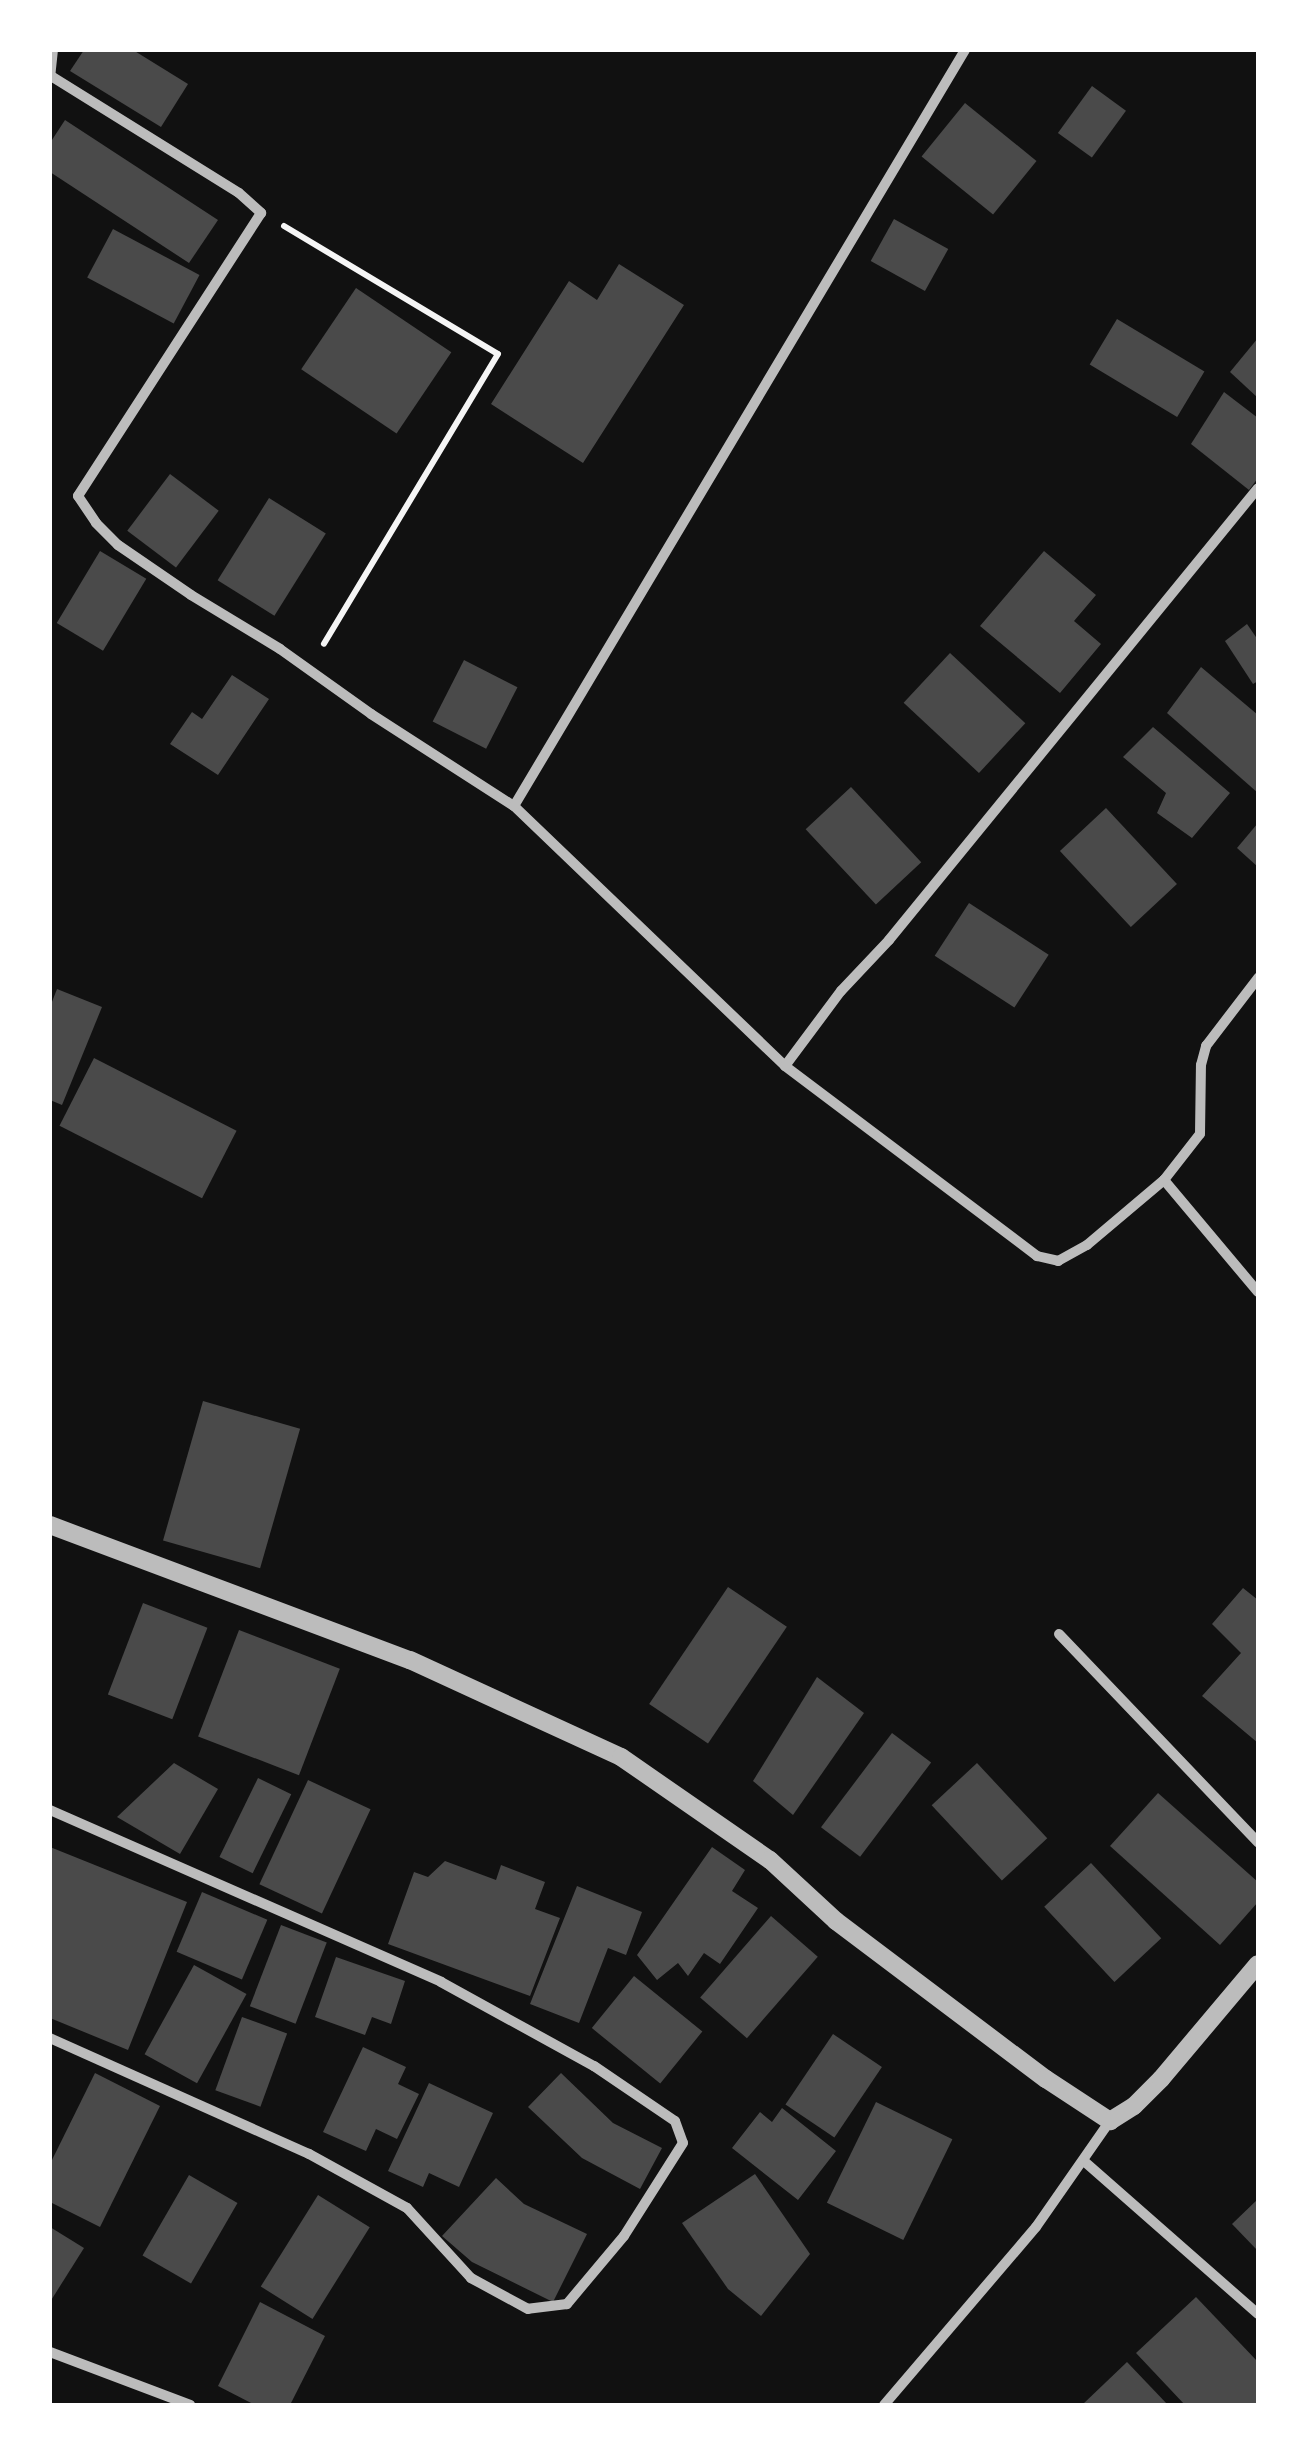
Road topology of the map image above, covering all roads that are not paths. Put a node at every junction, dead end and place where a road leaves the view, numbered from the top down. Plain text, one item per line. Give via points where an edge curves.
1 (52, 50) edge
2 (965, 50) edge
3 (50, 77) edge
4 (1258, 488) edge
5 (514, 806) junction
6 (1258, 978) edge
7 (785, 1066) junction
8 (1164, 1180) junction
9 (1258, 1292) edge
10 (50, 1524) edge
11 (1058, 1634) dead end
12 (50, 1810) edge
13 (1258, 1842) edge
14 (1258, 1964) edge
15 (50, 2038) edge
16 (1110, 2121) junction
17 (1086, 2162) junction
18 (1258, 2314) edge
19 (50, 2352) edge
20 (190, 2405) edge
21 (884, 2405) edge

1 - 3 street
2 - 5 street
3 - 5 street via 261,213 78,496 118,545
4 - 7 street
5 - 7 street
6 - 8 street via 1206,1046 1200,1134
7 - 8 street via 1037,1256 1058,1261 1087,1245
8 - 9 street
10 - 16 street via 410,1660 621,1757 754,1849 852,1932
11 - 13 street
12 - 15 street via 441,1982 594,2066 675,2122 684,2142 624,2236 566,2304 528,2309 471,2278 407,2208 309,2154
14 - 16 street via 1161,2079
16 - 17 street
17 - 18 street
17 - 21 street
19 - 20 street

